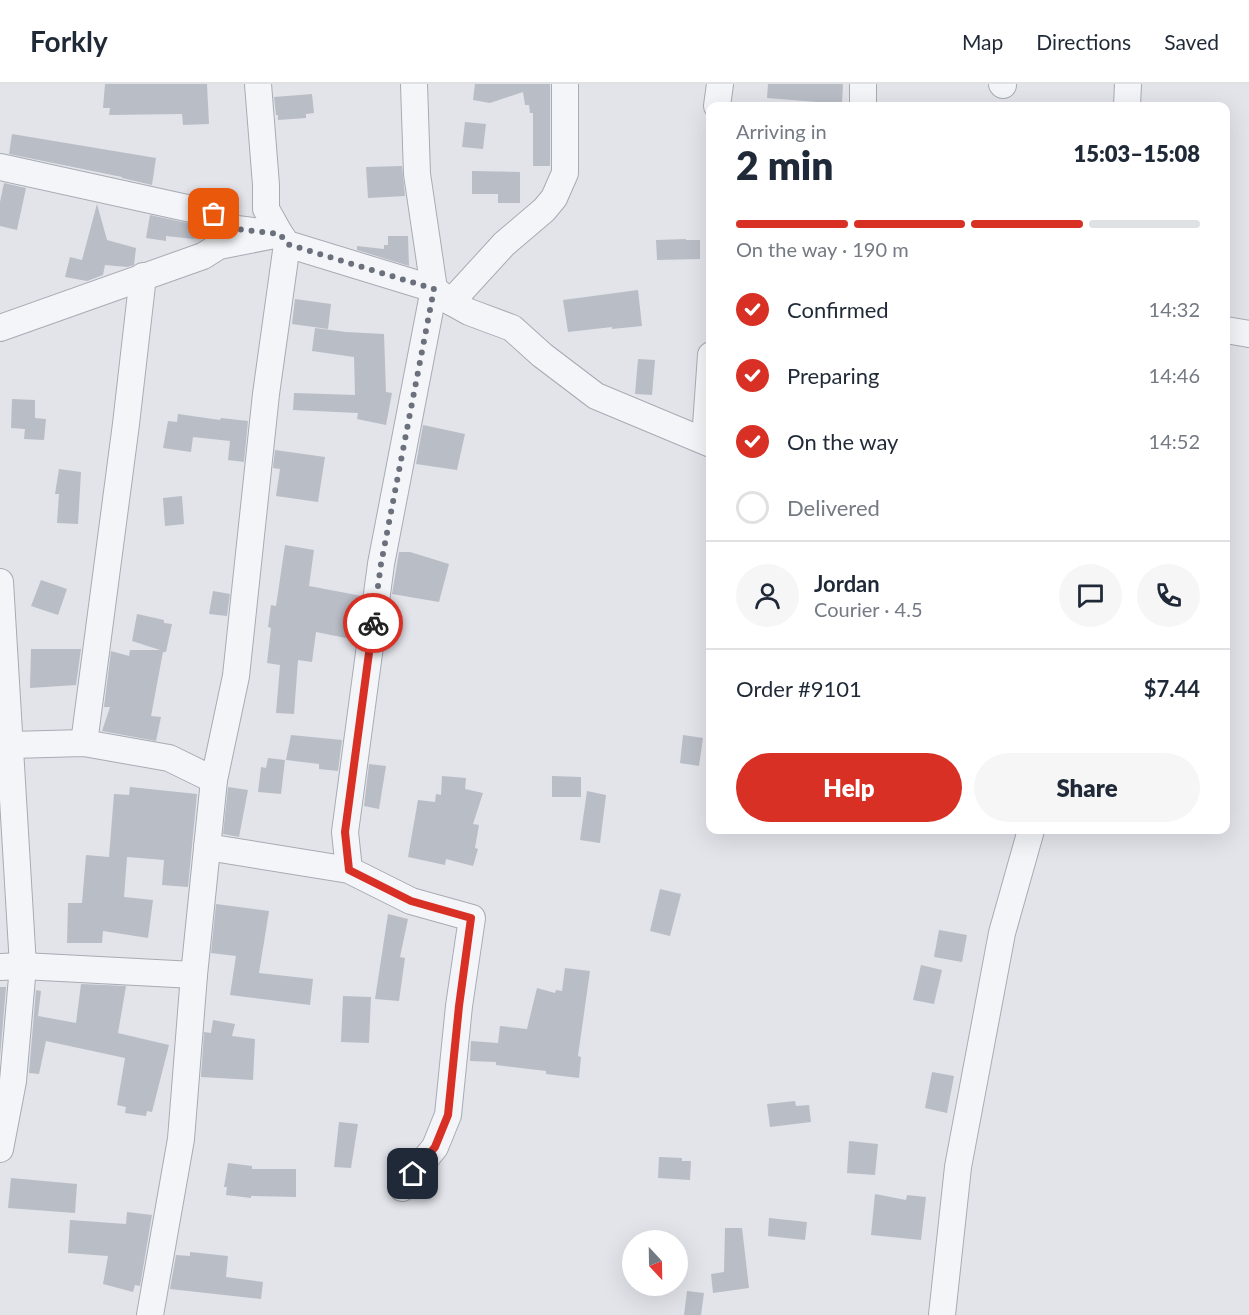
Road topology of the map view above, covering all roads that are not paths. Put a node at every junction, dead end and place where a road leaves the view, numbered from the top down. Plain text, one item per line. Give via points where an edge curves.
1 (258, 84) edge
2 (414, 84) edge
3 (565, 84) edge
4 (720, 84) edge
5 (863, 84) edge
6 (1128, 84) edge
7 (718, 102) edge
8 (863, 102) edge
9 (1127, 102) edge
10 (0, 167) edge
11 (284, 239) junction
12 (143, 276) junction
13 (443, 296) junction
14 (0, 328) edge
15 (1230, 331) edge
16 (1249, 334) edge
17 (706, 441) edge
18 (0, 582) edge
19 (84, 743) junction
20 (10, 746) junction
21 (214, 780) junction
22 (1030, 834) edge
23 (207, 847) junction
24 (349, 870) junction
25 (11, 966) edge
26 (194, 975) junction
27 (0, 1149) edge
28 (402, 1188) dead end
29 (150, 1315) edge
30 (942, 1315) edge

1 - 11 street via 266,209
2 - 13 street via 417,174
3 - 13 street via 564,173 554,198
4 - 7 street
5 - 8 street
6 - 9 street
10 - 11 street via 214,214 229,228
11 - 12 street via 219,246 203,256
11 - 13 street
11 - 21 street via 236,676
12 - 14 street
12 - 19 street
13 - 17 street via 512,328 596,396
13 - 24 street via 381,564 345,832
15 - 16 street
18 - 20 street
19 - 20 street
19 - 21 street via 169,758
20 - 25 street
21 - 23 street
22 - 30 street via 1002,933 960,1156
23 - 24 street
23 - 26 street
24 - 28 street via 411,901 471,918 448,1115 435,1147
25 - 26 street
25 - 27 street via 13,1081
26 - 29 street via 181,1139

